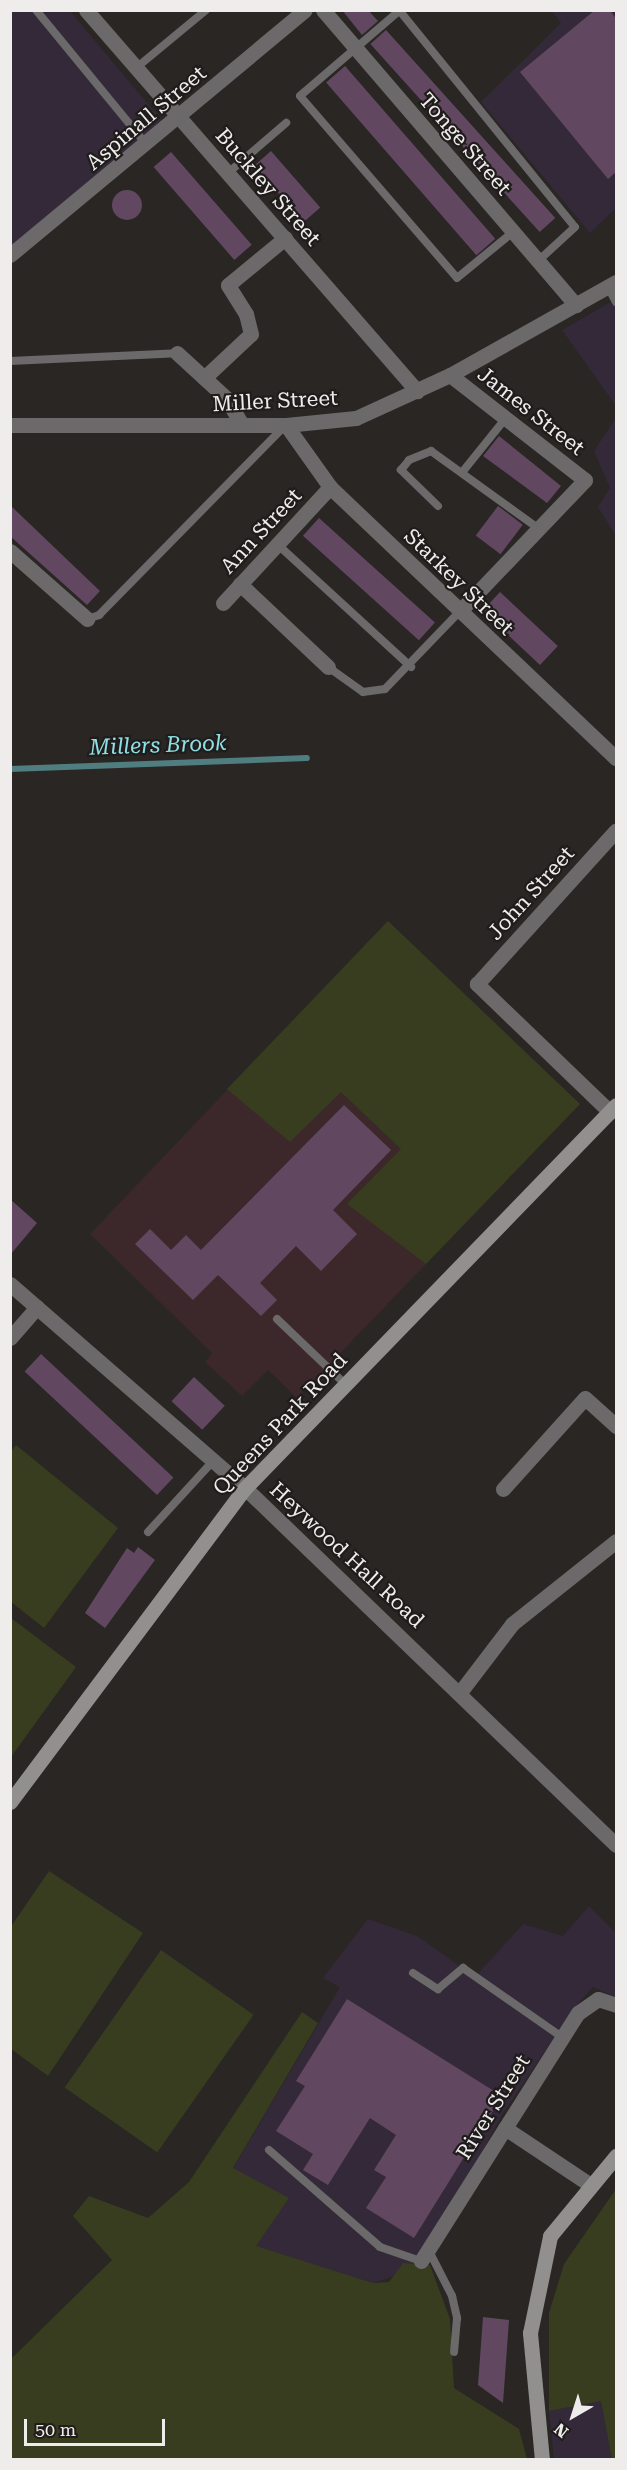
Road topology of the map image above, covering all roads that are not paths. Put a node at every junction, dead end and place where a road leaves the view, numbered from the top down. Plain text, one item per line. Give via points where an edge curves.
1 (36, 10) edge
2 (206, 10) edge
3 (305, 10) edge
4 (324, 10) edge
5 (399, 11) edge
6 (94, 13) edge
7 (356, 48) junction
8 (136, 68) junction
9 (180, 118) junction
10 (286, 123) dead end
11 (147, 145) junction
12 (228, 173) junction
13 (513, 232) junction
14 (285, 238) junction
15 (10, 255) edge
16 (538, 261) junction
17 (612, 284) edge
18 (616, 303) edge
19 (576, 305) junction
20 (177, 352) joint
21 (10, 361) edge
22 (450, 375) junction
23 (204, 378) junction
24 (417, 391) junction
25 (506, 418) junction
26 (242, 425) junction
27 (286, 425) junction
28 (10, 426) edge
29 (464, 470) junction
30 (330, 487) junction
31 (438, 506) dead end
32 (539, 529) junction
33 (277, 544) junction
34 (10, 551) edge
35 (240, 584) junction
36 (223, 603) dead end
37 (459, 612) junction
38 (87, 619) joint
39 (328, 667) joint
40 (411, 667) junction
41 (616, 758) edge
42 (616, 830) edge
43 (613, 1109) edge
44 (10, 1284) edge
45 (37, 1307) junction
46 (277, 1319) dead end
47 (10, 1338) edge
48 (345, 1384) junction
49 (616, 1426) edge
50 (213, 1461) junction
51 (244, 1488) junction
52 (503, 1489) dead end
53 (148, 1532) dead end
54 (616, 1541) edge
55 (461, 1691) junction
56 (10, 1802) edge
57 (616, 1845) edge
58 (413, 1973) dead end
59 (616, 2005) edge
60 (562, 2037) junction
61 (505, 2128) junction
62 (269, 2150) dead end
63 (616, 2156) edge
64 (589, 2184) junction
65 (424, 2255) junction
66 (454, 2352) dead end
67 (542, 2460) edge

1 - 11 lane
2 - 8 lane
3 - 9 street, Aspinall Street
4 - 7 street, Tonge Street
5 - 7 lane
5 - 16 lane via 575,227
6 - 8 street, Buckley Street
7 - 13 street, Tonge Street
7 - 13 lane via 300,96 457,278
8 - 9 street, Buckley Street
9 - 11 street, Aspinall Street
9 - 12 street, Buckley Street
10 - 12 lane
11 - 15 street, Aspinall Street
12 - 14 street, Buckley Street
13 - 16 street, Tonge Street
14 - 23 street via 228,285 246,314 251,334
14 - 24 street, Buckley Street
16 - 19 street, Tonge Street
17 - 18 lane
17 - 19 street, Miller Street
19 - 22 street, Miller Street
20 - 21 lane
20 - 23 street
22 - 24 street, Miller Street
22 - 25 street, James Street
23 - 26 street
24 - 27 street, Miller Street via 356,418
25 - 29 lane
25 - 32 street, James Street via 585,480
26 - 27 street, Miller Street
26 - 28 street, Miller Street
27 - 30 street, Starkey Street
27 - 38 lane via 99,615
29 - 31 lane via 431,451 402,467
29 - 32 lane
30 - 33 street, Ann Street
30 - 37 street, Starkey Street
32 - 37 street
33 - 35 street, Ann Street
33 - 40 lane
34 - 38 street
35 - 36 street, Ann Street
35 - 39 street
37 - 40 lane
37 - 41 street, Starkey Street
39 - 40 lane via 348,685 373,693
42 - 43 street, John Street via 477,984
43 - 48 street, Queens Park Road
44 - 45 street, Heywood Hall Road
45 - 47 street
45 - 50 street, Heywood Hall Road
46 - 48 lane
48 - 51 street, Queens Park Road
49 - 52 street via 585,1398
50 - 51 street, Heywood Hall Road
50 - 53 lane
51 - 55 street, Heywood Hall Road
51 - 56 street, Queens Park Road
54 - 55 street via 512,1624
55 - 57 street, Heywood Hall Road
58 - 60 lane via 438,1989 463,1968
59 - 60 street, River Street via 598,1999 578,2013
60 - 61 street, River Street
61 - 64 street
61 - 65 street, River Street
62 - 65 lane via 380,2247
63 - 64 street
64 - 67 street via 550,2236 531,2333
65 - 66 lane via 452,2296 457,2318

